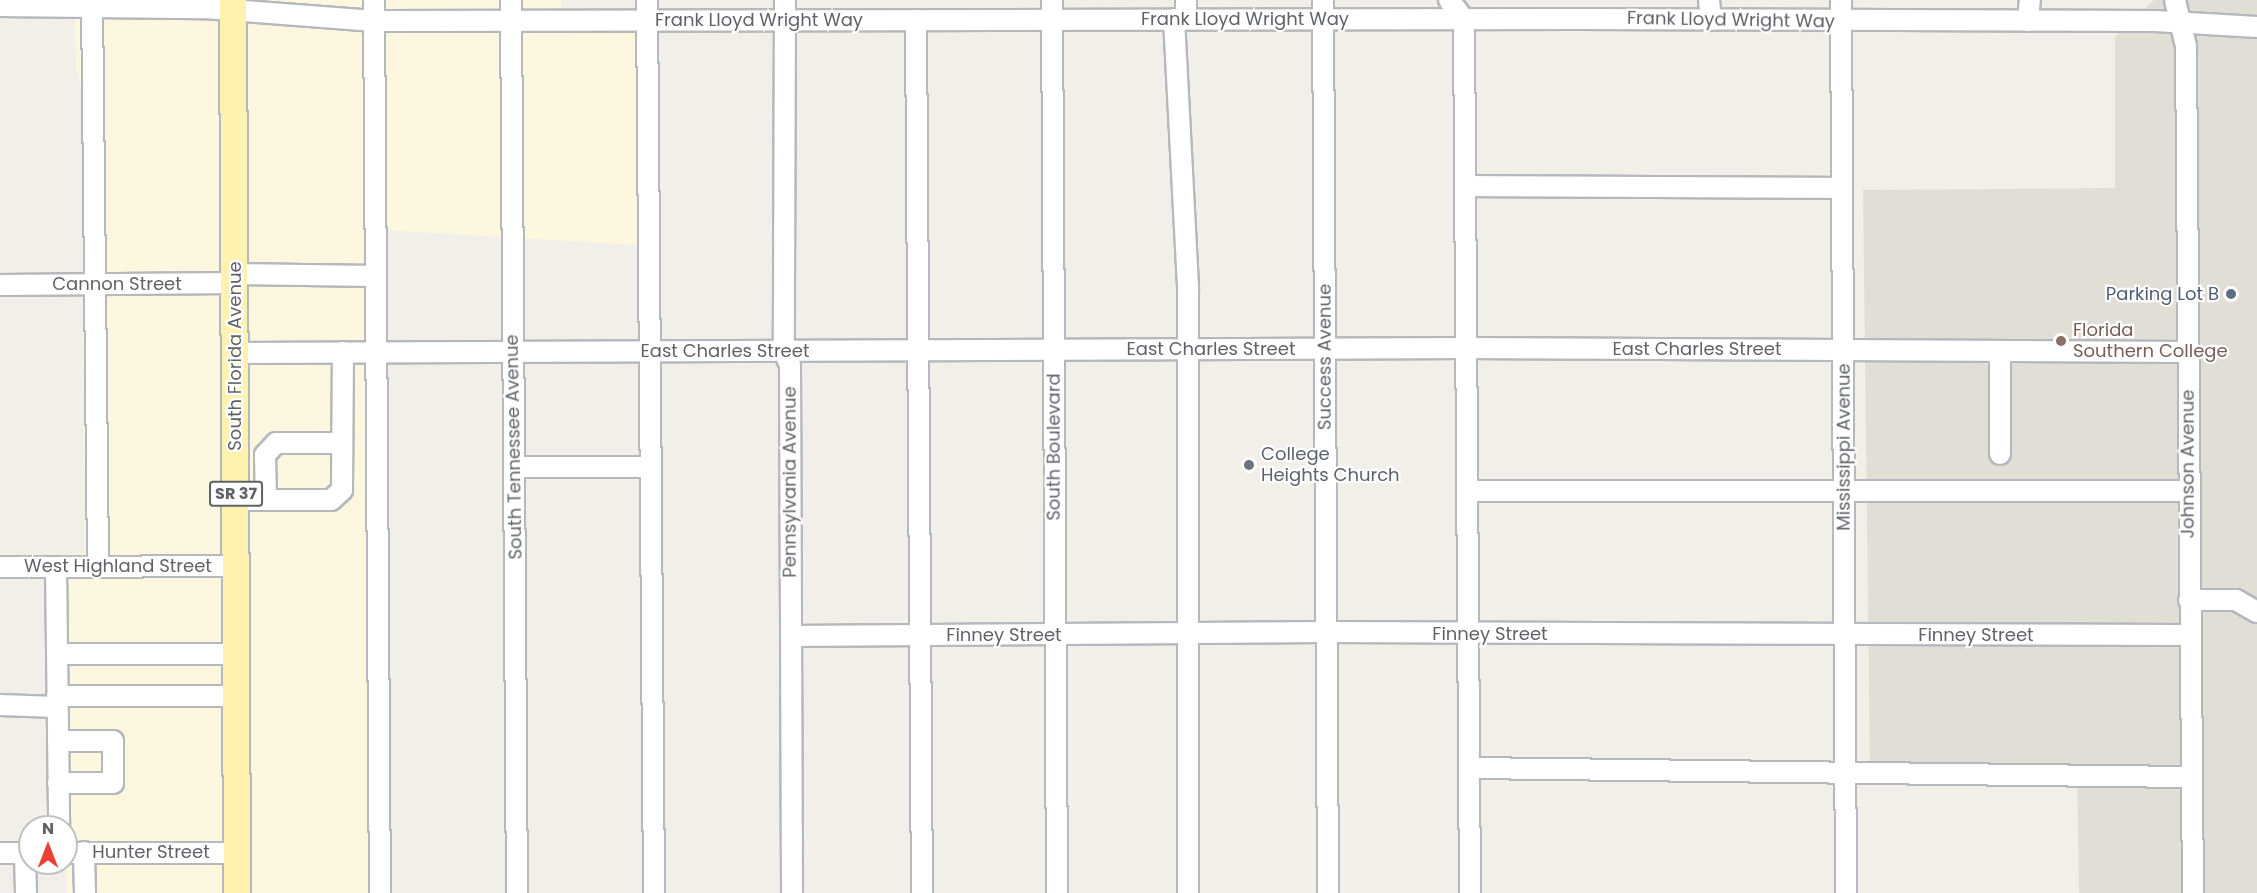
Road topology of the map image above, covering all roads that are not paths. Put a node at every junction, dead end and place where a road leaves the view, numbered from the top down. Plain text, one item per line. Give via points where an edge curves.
1 (374, 0) edge
2 (511, 0) edge
3 (647, 0) edge
4 (785, 0) edge
5 (1449, 0) edge
6 (1710, 0) edge
7 (1841, 0) edge
8 (2030, 0) edge
9 (2175, 0) edge
10 (102, 3) edge
11 (0, 6) edge
12 (233, 6) edge
13 (1323, 9) edge
14 (1579, 9) edge
15 (1052, 10) edge
16 (1182, 13) edge
17 (1464, 19) junction
18 (511, 20) junction
19 (647, 20) junction
20 (785, 20) junction
21 (916, 20) junction
22 (1711, 20) junction
23 (375, 21) junction
24 (2028, 21) junction
25 (1842, 22) junction
26 (2178, 22) junction
27 (2257, 27) edge
28 (1467, 186) junction
29 (1841, 188) junction
30 (376, 276) junction
31 (234, 279) junction
32 (97, 284) junction
33 (0, 285) edge
34 (1466, 348) junction
35 (1188, 349) junction
36 (1324, 349) junction
37 (1843, 349) junction
38 (650, 351) junction
39 (919, 351) junction
40 (1053, 351) junction
41 (2000, 351) junction
42 (343, 352) junction
43 (377, 352) junction
44 (512, 352) junction
45 (784, 352) junction
46 (2187, 352) junction
47 (235, 353) junction
48 (342, 443) junction
49 (2000, 454) dead end
50 (651, 466) junction
51 (514, 467) junction
52 (1844, 490) junction
53 (1468, 491) junction
54 (2188, 491) junction
55 (236, 500) junction
56 (266, 500) junction
57 (98, 566) junction
58 (236, 566) junction
59 (0, 567) edge
60 (56, 567) junction
61 (2189, 600) junction
62 (2257, 612) edge
63 (1326, 632) junction
64 (1469, 634) junction
65 (1844, 634) junction
66 (922, 635) junction
67 (1055, 635) junction
68 (1186, 635) junction
69 (2190, 635) junction
70 (791, 636) junction
71 (57, 654) junction
72 (236, 654) junction
73 (236, 696) junction
74 (57, 701) junction
75 (0, 705) edge
76 (58, 741) junction
77 (1470, 768) junction
78 (1845, 774) junction
79 (2192, 777) junction
80 (58, 783) junction
81 (59, 815) edge
82 (0, 853) edge
83 (18, 853) edge
84 (78, 853) edge
85 (237, 853) junction
86 (78, 865) edge
87 (26, 875) edge
88 (26, 893) edge
89 (85, 893) edge
90 (237, 893) edge
91 (380, 893) edge
92 (517, 893) edge
93 (654, 893) edge
94 (792, 893) edge
95 (922, 893) edge
96 (1057, 893) edge
97 (1188, 893) edge
98 (1328, 893) edge
99 (1470, 893) edge
100 (1846, 893) edge
101 (2193, 893) edge

1 - 23 street
2 - 18 street, South Tennessee Avenue
3 - 19 street
4 - 20 street, Pennsylvania Avenue
5 - 17 street
6 - 22 street
7 - 25 street, Mississippi Avenue
8 - 24 street
9 - 26 street, Johnson Avenue
10 - 11 street, Frank Lloyd Wright Way
10 - 12 street, Frank Lloyd Wright Way
10 - 32 street
12 - 23 street, Frank Lloyd Wright Way
12 - 31 main road, South Florida Avenue / SR 37
13 - 16 street, Frank Lloyd Wright Way
13 - 17 street, Frank Lloyd Wright Way
13 - 36 street, Success Avenue
14 - 17 street, Frank Lloyd Wright Way
14 - 22 street, Frank Lloyd Wright Way
15 - 16 street, Frank Lloyd Wright Way
15 - 21 street, Frank Lloyd Wright Way
15 - 40 street, South Boulevard
16 - 35 street
17 - 28 street
18 - 19 street, Frank Lloyd Wright Way
18 - 23 street, Frank Lloyd Wright Way
18 - 44 street, South Tennessee Avenue
19 - 20 street, Frank Lloyd Wright Way
19 - 38 street
20 - 21 street, Frank Lloyd Wright Way
20 - 45 street, Pennsylvania Avenue
21 - 39 street
22 - 25 street, Frank Lloyd Wright Way
23 - 30 street
24 - 25 street, Frank Lloyd Wright Way
24 - 26 street, Frank Lloyd Wright Way
25 - 29 street, Mississippi Avenue
26 - 27 street, Frank Lloyd Wright Way
26 - 46 street, Johnson Avenue via 2186,46
28 - 29 street
28 - 34 street
29 - 37 street, Mississippi Avenue
30 - 31 street, Cannon Street
30 - 43 street
31 - 32 street, Cannon Street
31 - 47 main road, South Florida Avenue / SR 37
32 - 33 street, Cannon Street
32 - 57 street
34 - 36 street, East Charles Street
34 - 37 street, East Charles Street
34 - 53 street
35 - 36 street, East Charles Street
35 - 40 street, East Charles Street
35 - 68 street
36 - 63 street, Success Avenue
37 - 41 street, East Charles Street
37 - 52 street, Mississippi Avenue
38 - 44 street, East Charles Street
38 - 45 street, East Charles Street
38 - 50 street
39 - 40 street, East Charles Street
39 - 45 street, East Charles Street
39 - 66 street
40 - 67 street, South Boulevard
41 - 46 street, East Charles Street
41 - 49 street
42 - 43 street, East Charles Street
42 - 47 street, East Charles Street
42 - 48 street
43 - 44 street, East Charles Street
43 - 91 street
44 - 51 street, South Tennessee Avenue
45 - 70 street, Pennsylvania Avenue via 790,365
46 - 54 street, Johnson Avenue
47 - 55 main road, South Florida Avenue / SR 37
48 - 56 street via 342,490 331,500
48 - 56 street via 276,443 265,455
50 - 51 street
50 - 93 street
51 - 92 street, South Tennessee Avenue
52 - 53 street
52 - 54 street
52 - 65 street, Mississippi Avenue
53 - 64 street
54 - 61 street, Johnson Avenue
55 - 56 street
55 - 58 main road, South Florida Avenue / SR 37
57 - 58 street, West Highland Street
57 - 60 street, West Highland Street
58 - 72 main road, South Florida Avenue / SR 37
59 - 60 street, West Highland Street
60 - 71 street
61 - 62 street via 2236,600
61 - 69 street, Johnson Avenue
63 - 64 street, Finney Street
63 - 68 street, Finney Street
63 - 98 street, Success Avenue
64 - 65 street, Finney Street
64 - 77 street
65 - 69 street, Finney Street
65 - 78 street, Mississippi Avenue
66 - 67 street, Finney Street
66 - 70 street, Finney Street
66 - 95 street
67 - 68 street, Finney Street
67 - 96 street, South Boulevard
68 - 97 street
69 - 79 street, Johnson Avenue
70 - 94 street, Pennsylvania Avenue
71 - 72 street
71 - 74 street
72 - 73 main road, South Florida Avenue / SR 37
73 - 74 street
73 - 85 main road, South Florida Avenue / SR 37
74 - 75 street
74 - 76 street
76 - 80 street
76 - 80 street via 112,741 112,783
77 - 78 street
77 - 99 street
78 - 79 street
78 - 100 street, Mississippi Avenue
79 - 101 street, Johnson Avenue
80 - 81 street
82 - 83 street
84 - 85 street, Hunter Street
85 - 90 main road, South Florida Avenue / SR 37
86 - 89 street
87 - 88 street

